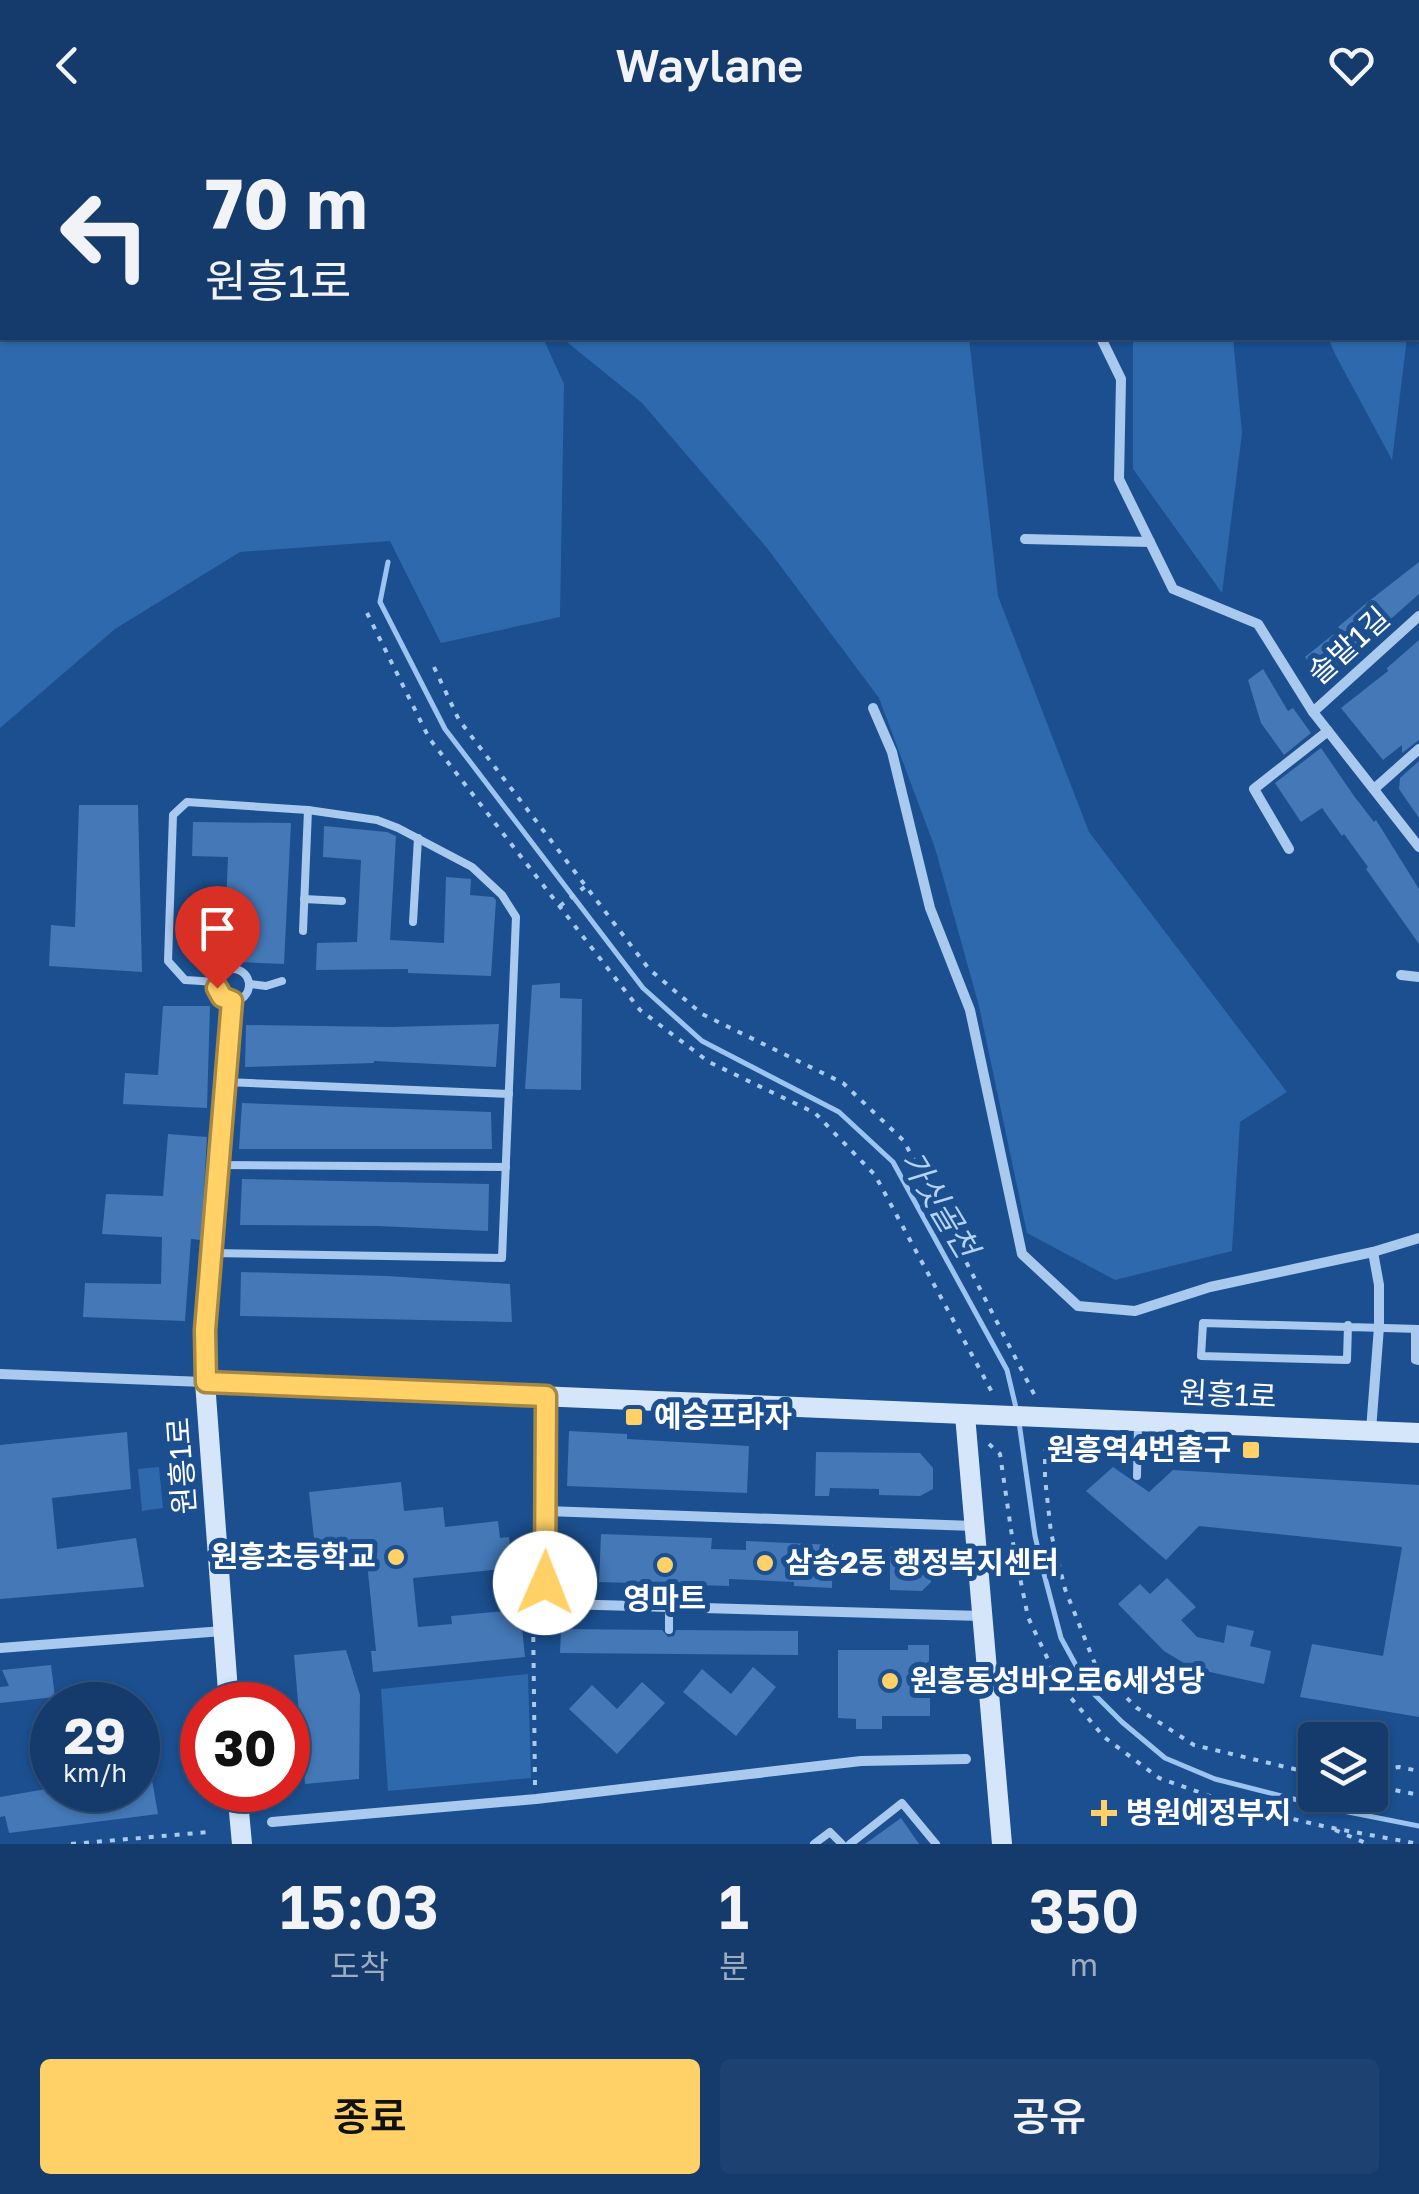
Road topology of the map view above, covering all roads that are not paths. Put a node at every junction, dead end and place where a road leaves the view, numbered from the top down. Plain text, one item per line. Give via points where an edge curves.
1 (1102, 340) edge
2 (1025, 539) dead end
3 (1150, 542) junction
4 (1419, 616) edge
5 (873, 708) dead end
6 (1313, 712) junction
7 (1328, 730) junction
8 (1419, 749) edge
9 (1374, 789) junction
10 (308, 810) junction
11 (418, 838) junction
12 (1419, 846) edge
13 (1289, 849) dead end
14 (304, 899) junction
15 (342, 902) dead end
16 (412, 922) dead end
17 (303, 931) dead end
18 (1402, 974) dead end
19 (1419, 977) edge
20 (282, 981) dead end
21 (217, 982) junction
22 (250, 984) junction
23 (232, 1001) junction
24 (225, 1082) junction
25 (509, 1094) junction
26 (218, 1165) junction
27 (506, 1167) junction
28 (1419, 1238) edge
29 (1373, 1252) junction
30 (211, 1253) junction
31 (1348, 1326) junction
32 (1379, 1327) junction
33 (1417, 1329) edge
34 (1419, 1361) edge
35 (0, 1374) edge
36 (206, 1382) junction
37 (546, 1396) junction
38 (965, 1415) junction
39 (1138, 1421) junction
40 (1371, 1431) junction
41 (1419, 1433) edge
42 (1137, 1476) dead end
43 (546, 1510) junction
44 (974, 1526) junction
45 (669, 1608) junction
46 (982, 1616) junction
47 (669, 1630) dead end
48 (223, 1631) junction
49 (0, 1648) edge
50 (227, 1682) edge
51 (966, 1759) dead end
52 (239, 1812) edge
53 (272, 1822) dead end
54 (242, 1844) edge
55 (814, 1844) edge
56 (842, 1844) edge
57 (850, 1844) edge
58 (936, 1844) edge
59 (1002, 1844) edge

1 - 3 street, 솔밭1길 via 1121,378 1119,479
2 - 3 street
3 - 6 street, 솔밭1길 via 1173,588 1258,624
4 - 6 street, 솔밭1길
5 - 29 street via 892,752 930,908 970,1010 1022,1254 1078,1306 1135,1311 1210,1287
6 - 7 street, 솔밭1길
7 - 9 street, 솔밭1길
7 - 13 street, 솔밭1길 via 1254,789
8 - 9 street
9 - 12 street, 솔밭1길
10 - 11 lane via 377,820
10 - 14 lane
10 - 21 lane via 187,802 173,815 168,960 185,980
11 - 16 lane
11 - 25 lane via 472,867 516,917
14 - 15 lane
14 - 17 lane
18 - 19 street
20 - 22 lane
21 - 22 lane via 231,968 242,970
21 - 23 lane via 219,993
22 - 23 lane
23 - 24 lane
24 - 25 lane
24 - 26 lane
25 - 27 lane
26 - 27 lane
26 - 30 lane
27 - 30 lane via 502,1258
28 - 29 street
29 - 32 street
30 - 36 lane
31 - 31 lane via 1203,1323 1201,1356 1347,1360
31 - 32 lane
32 - 33 lane
32 - 40 street
33 - 34 lane
35 - 36 street
36 - 37 street, 원흥1로
36 - 48 street, 원흥1로
37 - 38 street, 원흥1로
37 - 43 street
38 - 39 street, 원흥1로 via 1034,1406
38 - 44 street
39 - 40 street, 원흥1로
39 - 42 lane
40 - 41 street, 원흥1로
43 - 44 street
43 - 45 street via 545,1583 564,1604
44 - 46 street
45 - 46 street
45 - 47 lane
46 - 59 street
48 - 49 street
48 - 50 street, 원흥1로
51 - 53 street via 861,1761
52 - 54 street
55 - 56 lane via 830,1832
57 - 58 lane via 902,1804

